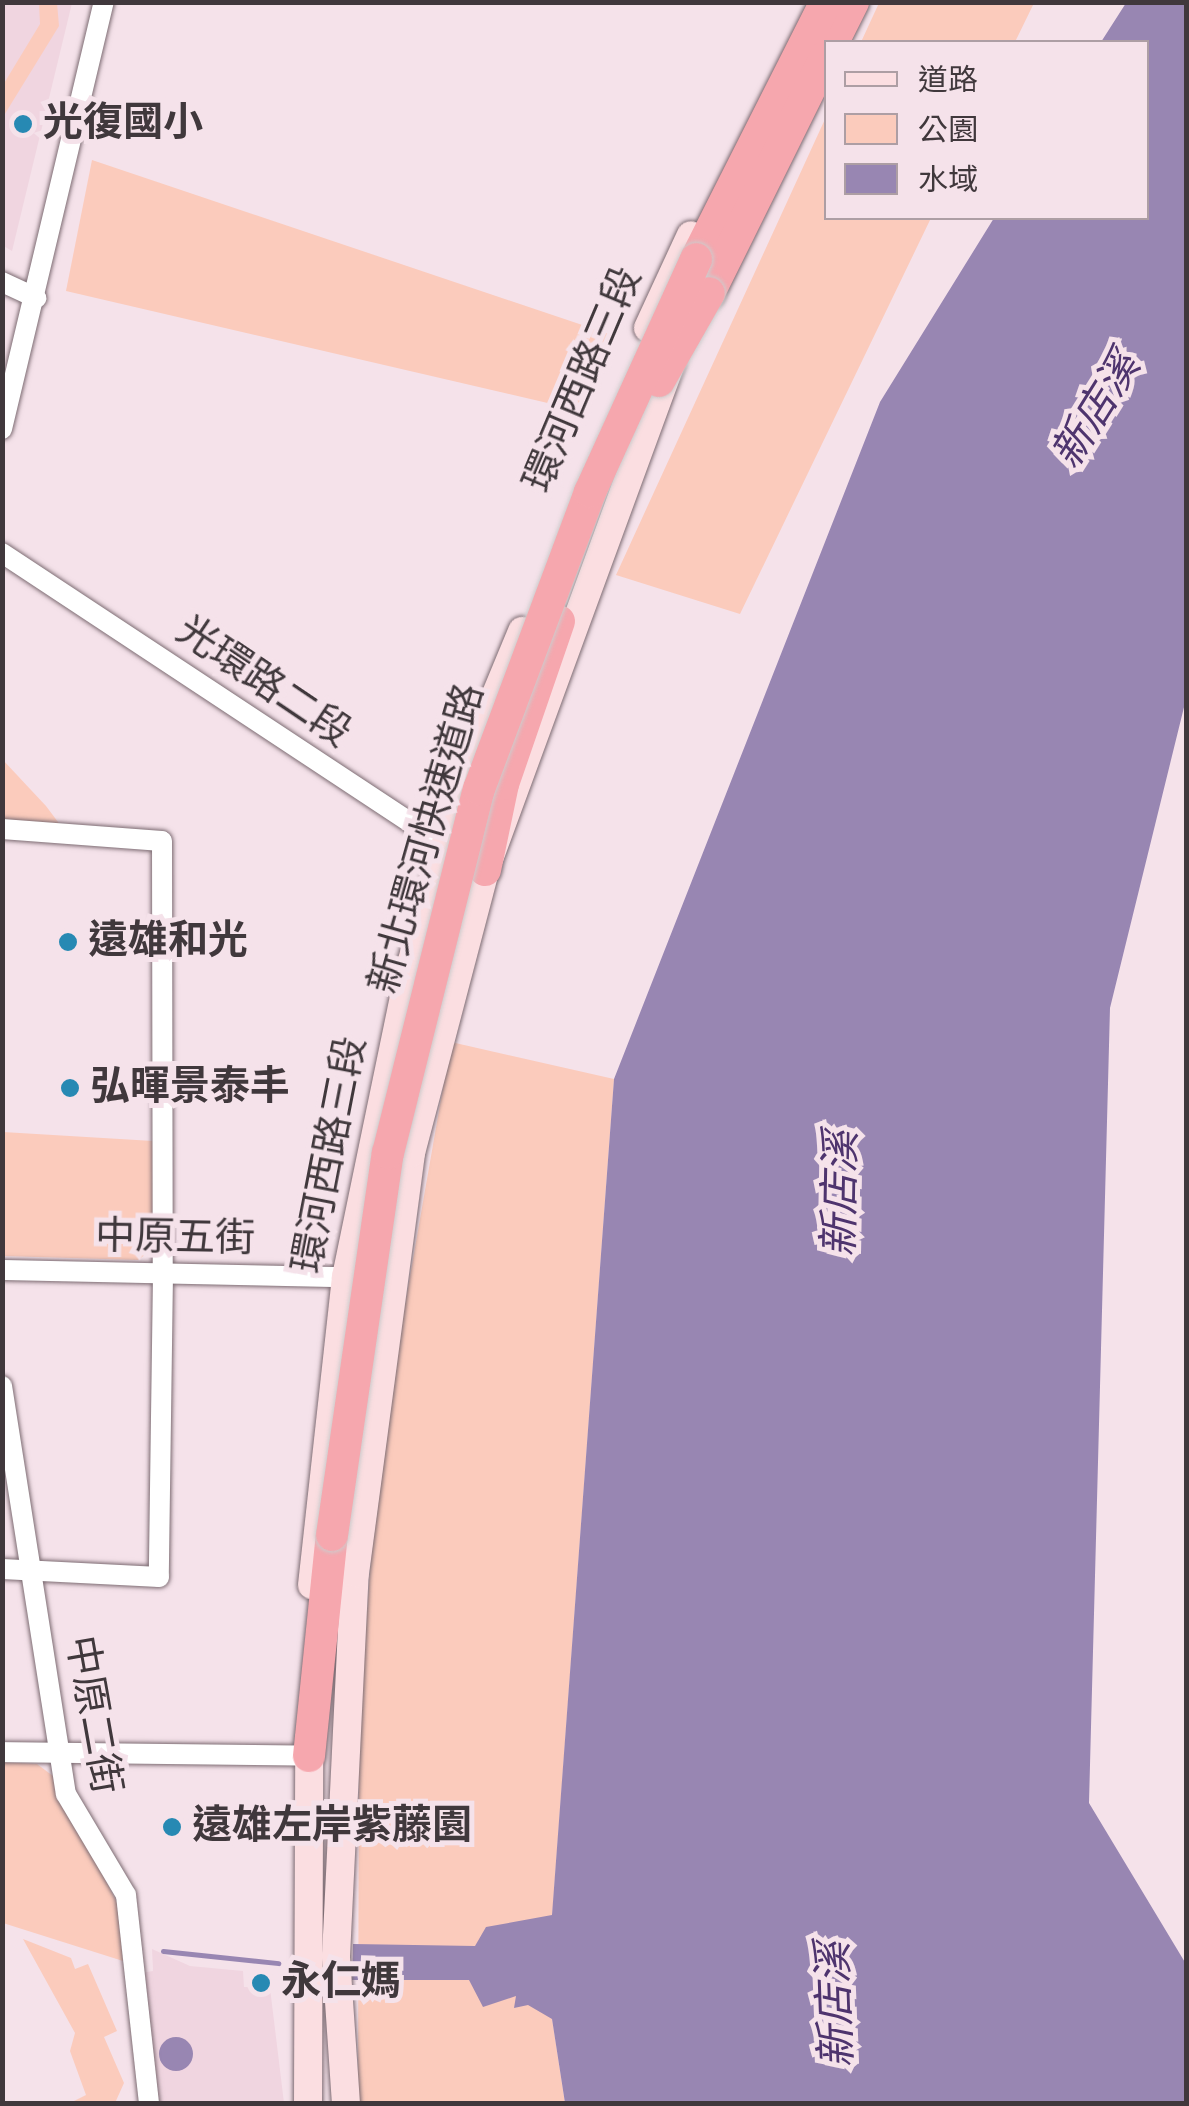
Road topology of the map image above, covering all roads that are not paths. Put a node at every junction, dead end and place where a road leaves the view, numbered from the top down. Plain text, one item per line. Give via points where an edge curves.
1 (104, 2) edge
2 (810, 2) edge
3 (826, 2) edge
4 (838, 2) edge
5 (853, 2) edge
6 (834, 40) edge
7 (824, 60) edge
8 (2, 282) edge
9 (36, 298) junction
10 (2, 429) edge
11 (2, 553) edge
12 (2, 829) edge
13 (444, 845) junction
14 (485, 870) junction
15 (2, 1270) edge
16 (163, 1274) junction
17 (346, 1276) junction
18 (2, 1386) edge
19 (2, 1569) edge
20 (30, 1572) junction
21 (2, 1752) edge
22 (64, 1753) junction
23 (309, 1756) junction
24 (149, 2104) edge
25 (308, 2104) edge
26 (346, 2104) edge

1 - 9 street
2 - 13 main road, 環河西路三段 via 669,277 472,752
3 - 23 highway, 新北環河快速道路, bridge via 642,374 479,789 388,1154 332,1535
4 - 14 main road, 環河西路三段 via 698,285
5 - 6 highway
7 - 14 highway, 新北環河快速道路, bridge via 648,400 502,784
8 - 9 street
9 - 10 street
11 - 13 street, 光環路二段
12 - 16 street via 162,841
13 - 14 street, 光環路二段
13 - 17 main road, 環河西路三段
14 - 26 main road, 環河西路三段 via 411,1153 372,1403 336,1956
15 - 16 street, 中原五街
16 - 17 street, 中原五街
16 - 20 street via 159,1577
17 - 23 main road, 環河西路三段 via 318,1474
18 - 20 street, 中原二街
19 - 20 street
20 - 22 street, 中原二街
21 - 22 street
22 - 23 street
22 - 24 street, 中原二街 via 77,1822 126,1895
23 - 25 main road, 環河西路三段

